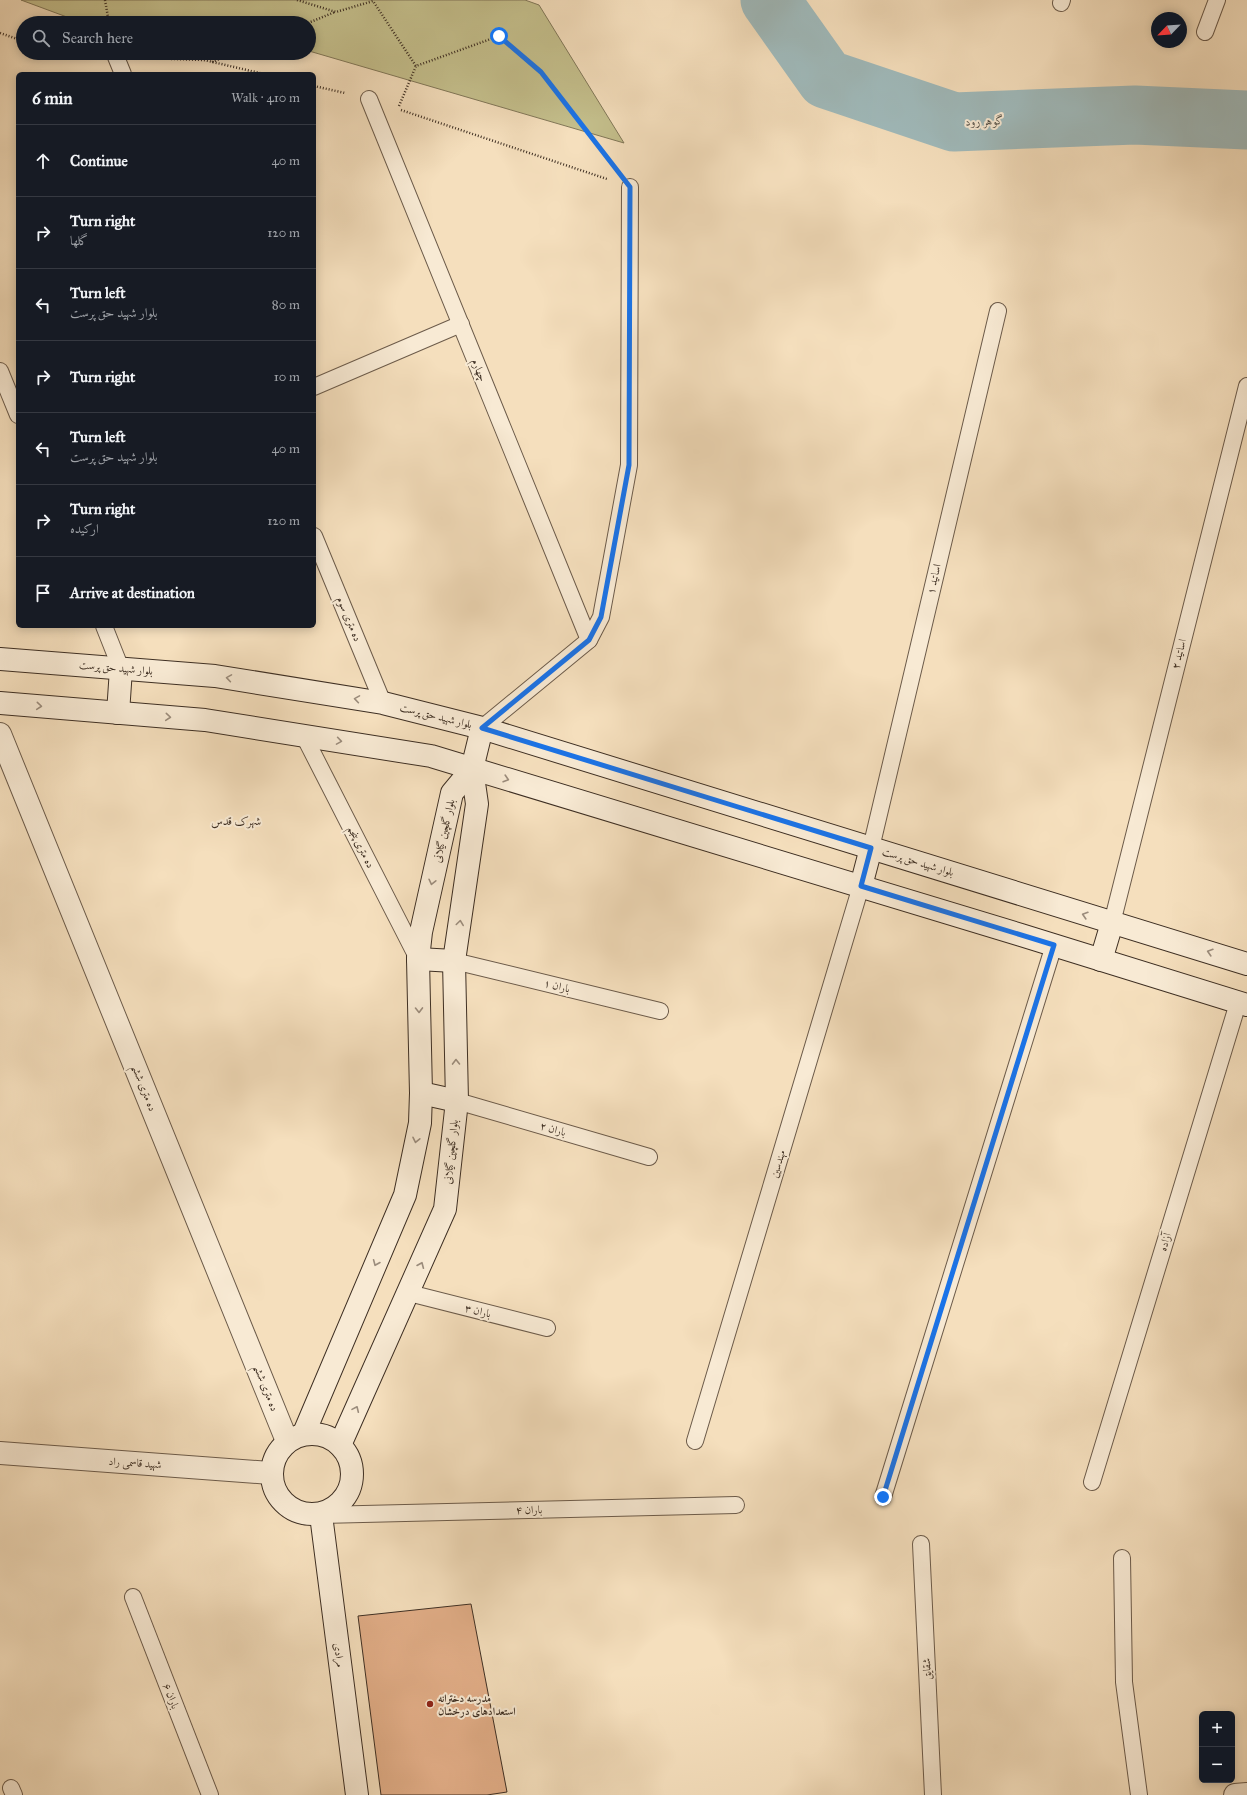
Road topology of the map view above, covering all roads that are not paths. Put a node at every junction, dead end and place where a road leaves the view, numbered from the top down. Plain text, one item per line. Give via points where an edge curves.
1 (1216, 0) edge
2 (1205, 32) dead end
3 (117, 60) edge
4 (122, 72) edge
5 (369, 99) road end
6 (630, 187) road end
7 (998, 311) dead end
8 (461, 324) junction
9 (0, 371) edge
10 (316, 386) edge
11 (1247, 386) edge
12 (16, 410) edge
13 (316, 541) edge
14 (105, 628) edge
15 (589, 640) junction
16 (0, 659) edge
17 (121, 669) junction
18 (0, 703) edge
19 (384, 703) junction
20 (118, 713) junction
21 (482, 728) junction
22 (0, 734) edge
23 (304, 736) junction
24 (472, 768) junction
25 (871, 848) junction
26 (861, 886) junction
27 (1112, 923) junction
28 (1054, 945) junction
29 (418, 959) junction
30 (1101, 960) junction
31 (454, 961) junction
32 (1247, 964) edge
33 (1243, 1004) edge
34 (660, 1012) dead end
35 (421, 1093) junction
36 (457, 1101) junction
37 (649, 1157) dead end
38 (409, 1293) junction
39 (546, 1328) dead end
40 (296, 1437) junction
41 (694, 1441) dead end
42 (340, 1445) junction
43 (0, 1453) edge
44 (270, 1473) junction
45 (1092, 1482) dead end
46 (883, 1497) dead end
47 (736, 1505) dead end
48 (321, 1515) junction
49 (920, 1544) dead end
50 (1122, 1558) dead end
51 (133, 1597) dead end
52 (1247, 1794) edge
53 (210, 1795) edge
54 (357, 1795) edge
55 (933, 1795) edge
56 (1139, 1795) edge
57 (1235, 1795) edge

1 - 2 lane
3 - 4 lane
5 - 8 lane, چهارم
6 - 15 lane via 629,465 601,617
7 - 25 lane, اساتید ۱
8 - 10 lane
8 - 15 lane, چهارم
9 - 12 lane
11 - 27 lane, اساتید ۲
13 - 19 lane, ده متری سوم
14 - 17 lane
15 - 21 lane
16 - 17 street, بلوار شهید حق پرست
19 -> 17 street, بلوار شهید حق پرست via 215,676
17 - 20 street
18 -> 20 street
19 - 21 street, بلوار شهید حق پرست
20 -> 23 street via 205,720
21 - 24 street
21 - 25 street, بلوار شهید حق پرست
22 - 40 street, ده متری ششم
23 -> 24 street via 431,756
23 - 29 lane, ده متری پنجم
24 -> 26 street
24 -> 29 street, بلوار گلچین گیلانی via 452,793 421,932
31 -> 24 street, بلوار گلچین گیلانی via 477,804
25 - 26 street
27 -> 25 street, بلوار شهید حق پرست
26 - 28 street
26 - 41 lane, مهندسین
27 - 30 street
32 -> 27 street, بلوار شهید حق پرست
28 - 30 street
28 - 46 lane
29 - 31 street
29 -> 35 street, بلوار گلچین گیلانی
30 - 33 street
31 - 34 lane, باران ۱
36 -> 31 street, بلوار گلچین گیلانی
33 - 45 lane, آزاده
35 - 36 street
35 -> 40 street, بلوار گلچین گیلانی via 420,1123 405,1195
36 - 37 lane, باران ۲
38 -> 36 street, بلوار گلچین گیلانی via 445,1208
38 - 39 lane, باران ۳
42 -> 38 street, بلوار گلچین گیلانی via 393,1323
40 - 42 street via 324,1435
40 - 44 street via 275,1455
42 - 48 street via 352,1467 349,1492 338,1506
43 - 44 street, شهید قاسمی راد
44 - 48 street via 277,1497 296,1513
47 - 48 lane, باران ۴
48 - 54 street, مرادی
49 - 55 lane, شقایق
50 - 56 lane via 1124,1682
51 - 53 lane, باران ۶
52 - 57 street

